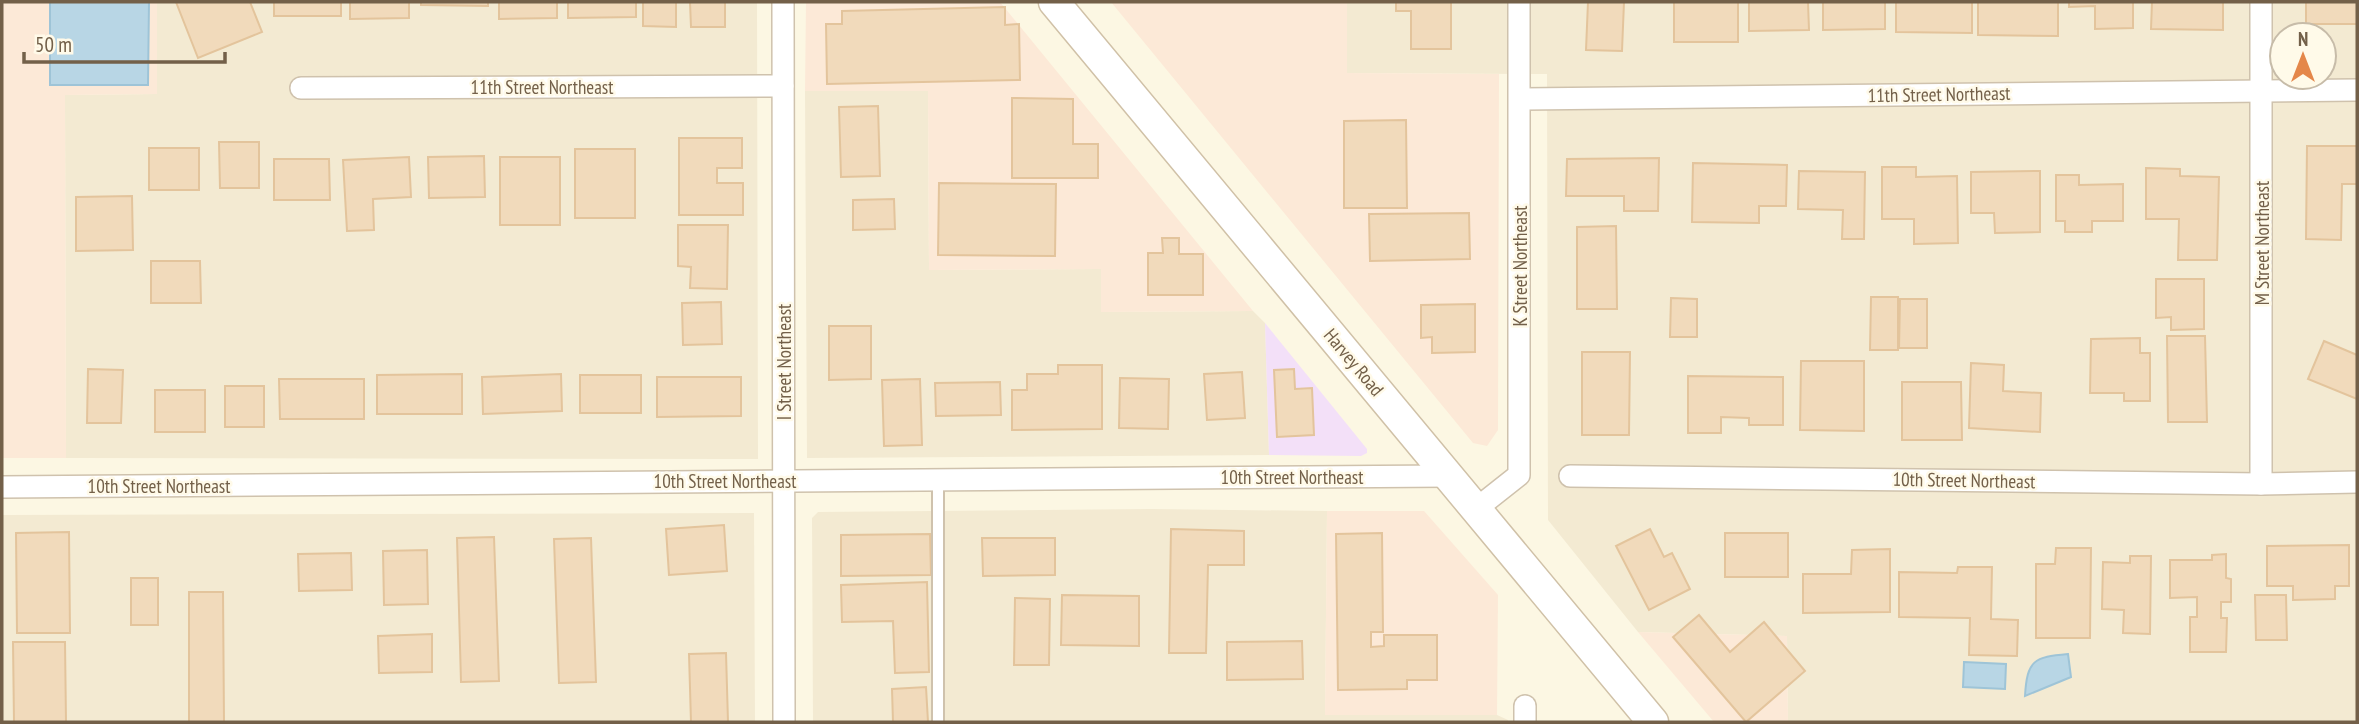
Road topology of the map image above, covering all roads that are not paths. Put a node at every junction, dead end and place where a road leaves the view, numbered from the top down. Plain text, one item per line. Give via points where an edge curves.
1 (783, 2) edge
2 (1054, 2) edge
3 (1519, 2) edge
4 (2261, 2) edge
5 (783, 86) junction
6 (301, 88) dead end
7 (2262, 90) junction
8 (2357, 90) edge
9 (1520, 100) junction
10 (1449, 476) junction
11 (1570, 476) dead end
12 (938, 480) junction
13 (784, 481) junction
14 (2357, 482) edge
15 (2261, 484) junction
16 (2, 487) edge
17 (1476, 509) junction
18 (784, 722) edge
19 (938, 722) edge
20 (1654, 722) edge

1 - 5 street, I Street Northeast
2 - 10 main road, Harvey Road
3 - 9 street, K Street Northeast
4 - 7 street, M Street Northeast
5 - 6 street, 11th Street Northeast
5 - 13 street, I Street Northeast
7 - 8 street, 11th Street Northeast
7 - 9 street, 11th Street Northeast
7 - 15 street, M Street Northeast
9 - 17 street, K Street Northeast via 1519,475
10 - 12 street, 10th Street Northeast
10 - 17 main road, Harvey Road
11 - 15 street, 10th Street Northeast
12 - 13 street, 10th Street Northeast
12 - 19 lane
13 - 16 street, 10th Street Northeast
13 - 18 street, I Street Northeast
14 - 15 street, 10th Street Northeast
17 - 20 main road, Harvey Road

